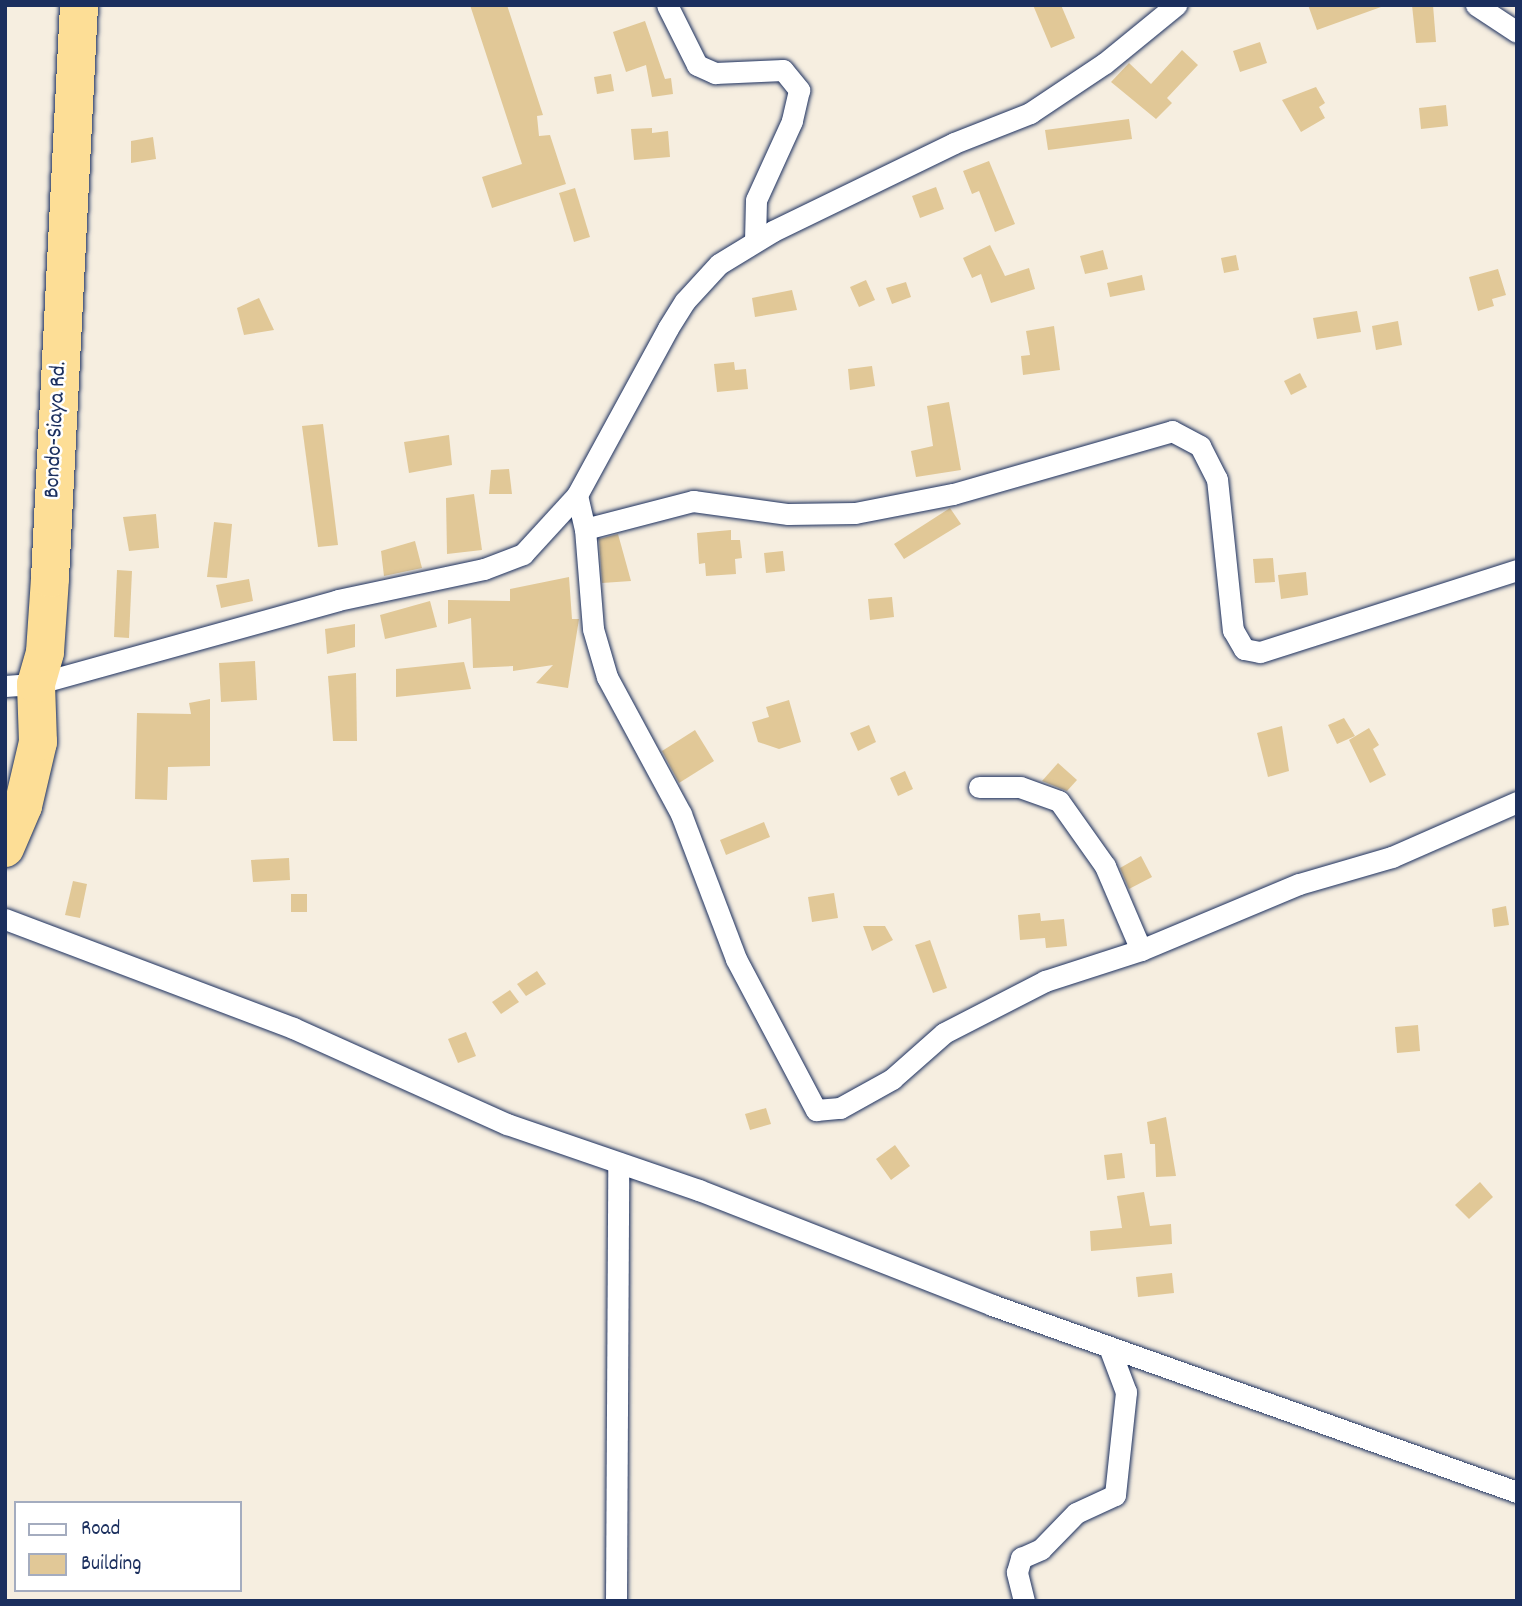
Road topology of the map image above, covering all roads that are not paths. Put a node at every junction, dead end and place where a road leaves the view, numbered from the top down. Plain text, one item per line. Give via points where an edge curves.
1 (79, 5) edge
2 (667, 5) edge
3 (1176, 5) edge
4 (1476, 5) edge
5 (1517, 32) edge
6 (755, 240) junction
7 (577, 495) junction
8 (585, 529) junction
9 (1517, 570) edge
10 (21, 685) edge
11 (979, 787) dead end
12 (1517, 802) edge
13 (5, 848) edge
14 (5, 919) edge
15 (1141, 950) junction
16 (618, 1163) junction
17 (1109, 1347) junction
18 (1517, 1492) edge
19 (616, 1601) edge
20 (1024, 1601) edge

1 - 10 highway, Bondo-Siaya Rd. via 45,653
2 - 6 street via 696,65 715,74 783,70 799,90 792,121 756,200
3 - 6 street via 1105,63 1030,113 954,143
4 - 5 street
6 - 7 street via 719,264 685,301
7 - 8 street
7 - 10 street via 537,544 509,561 326,603
8 - 9 street via 693,501 788,514 855,513 953,494 1172,431 1200,446 1217,479 1233,630 1244,649 1260,652
8 - 15 street via 593,629 607,677 681,814 736,959 816,1110 839,1108 892,1079 944,1033 1019,993
10 - 13 highway, Bondo-Siaya Rd. via 38,742 23,806
11 - 15 street via 1020,787 1059,801 1105,866
12 - 15 street via 1392,857 1299,884
14 - 16 street via 293,1028 461,1106
16 - 17 street
16 - 19 street
17 - 18 street
17 - 20 street via 1126,1392 1115,1495 1076,1513 1041,1549 1021,1558 1017,1572

